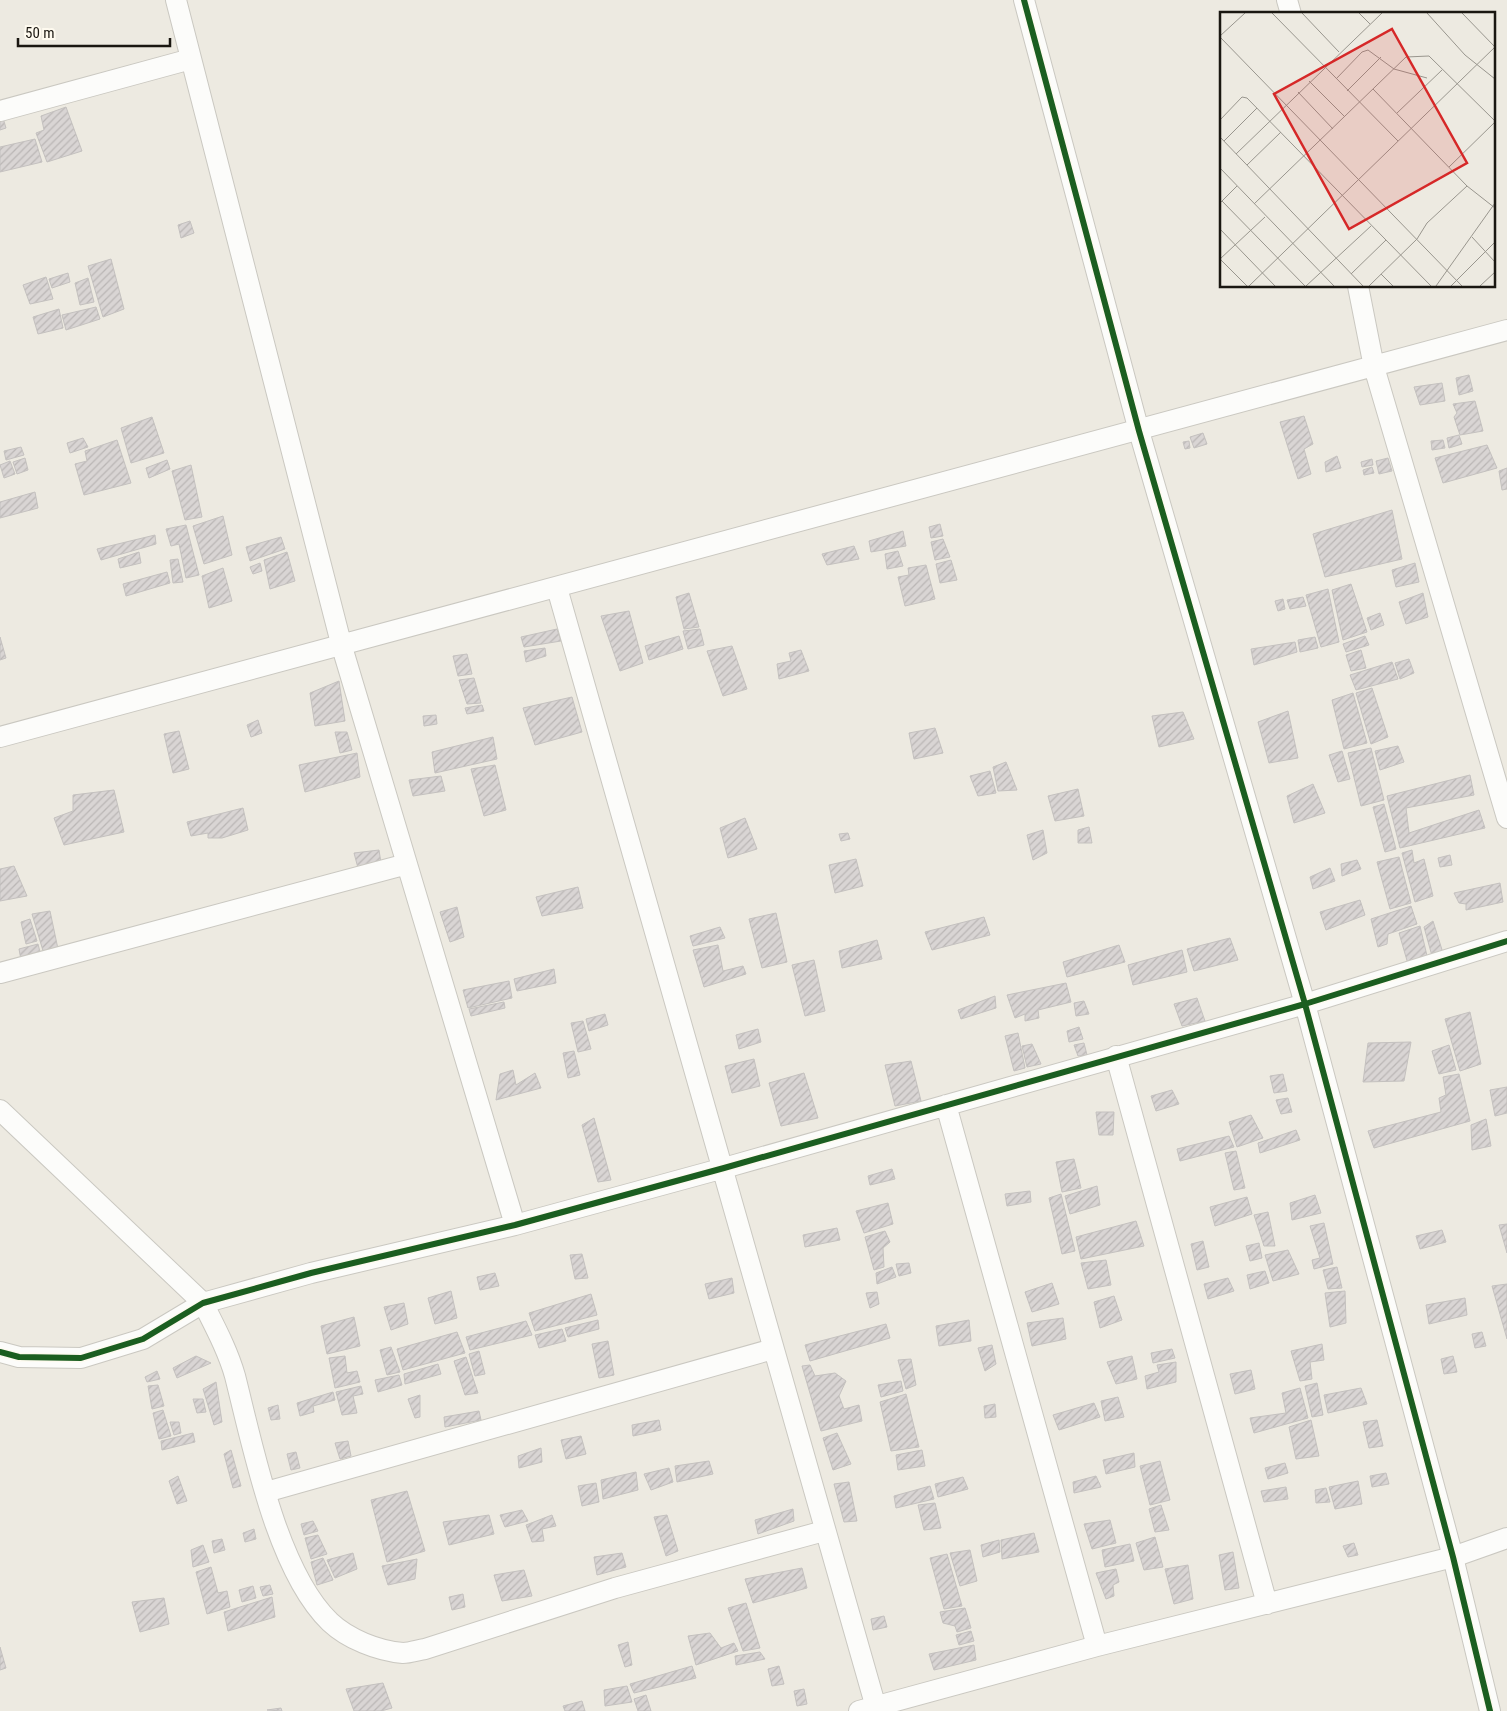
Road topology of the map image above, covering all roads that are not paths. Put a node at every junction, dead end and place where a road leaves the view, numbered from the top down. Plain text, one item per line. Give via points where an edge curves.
1 (176, 0) edge
2 (1024, 0) edge
3 (191, 59) junction
4 (0, 111) edge
5 (1358, 288) edge
6 (1507, 330) edge
7 (1374, 367) junction
8 (1139, 431) junction
9 (558, 588) junction
10 (342, 646) junction
11 (0, 737) edge
12 (1507, 818) edge
13 (407, 864) junction
14 (1507, 941) edge
15 (0, 973) edge
16 (1305, 1004) junction
17 (1116, 1056) junction
18 (946, 1105) junction
19 (0, 1110) edge
20 (724, 1168) junction
21 (515, 1225) junction
22 (203, 1304) junction
23 (774, 1349) junction
24 (0, 1352) edge
25 (266, 1492) junction
26 (824, 1531) junction
27 (1507, 1538) edge
28 (1453, 1557) junction
29 (1267, 1604) junction
30 (1097, 1646) junction
31 (870, 1709) edge
32 (1490, 1711) edge

1 - 3 street
2 - 8 street
3 - 4 street
3 - 10 street
5 - 7 street
6 - 7 street
7 - 8 street
7 - 12 street
8 - 9 street
8 - 16 street
9 - 10 street
9 - 20 street
10 - 11 street
10 - 13 street
13 - 15 street
13 - 21 street
14 - 16 street
16 - 17 street
16 - 28 street
17 - 18 street
17 - 29 street
18 - 20 street
18 - 30 street
19 - 22 street
20 - 21 street
20 - 23 street
21 - 22 street via 311,1273
22 - 24 street via 143,1339 80,1358
22 - 25 street via 235,1375
23 - 25 street
23 - 26 street
25 - 26 street via 298,1580 330,1622 350,1637 404,1653 624,1586
26 - 31 street
27 - 28 street
28 - 29 street
28 - 32 street
29 - 30 street
30 - 31 street

